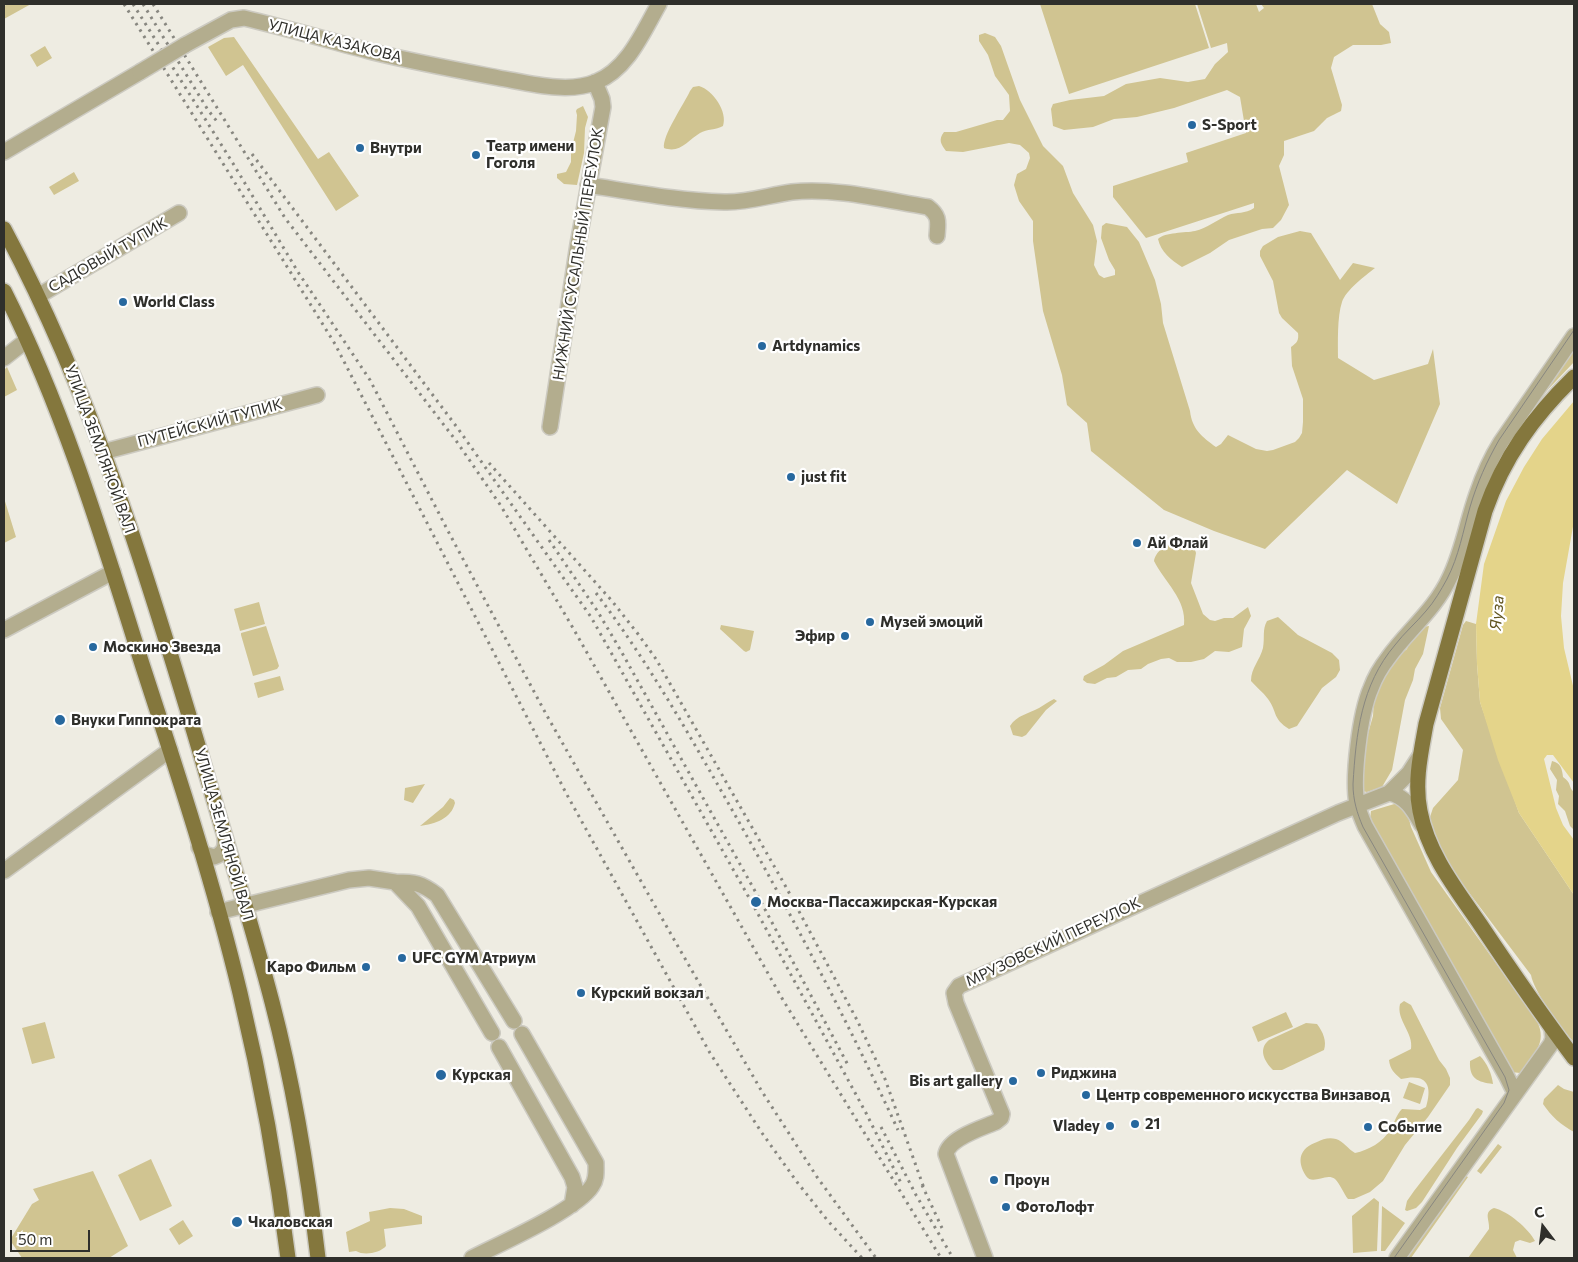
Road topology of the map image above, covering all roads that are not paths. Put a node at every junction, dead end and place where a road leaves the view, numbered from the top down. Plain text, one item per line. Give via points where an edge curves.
1 (659, 4) edge
2 (595, 82) junction
3 (4, 152) edge
4 (588, 185) junction
5 (178, 213) dead end
6 (4, 229) edge
7 (937, 236) dead end
8 (4, 291) edge
9 (38, 296) junction
10 (1574, 336) edge
11 (27, 340) junction
12 (4, 358) edge
13 (1574, 376) edge
14 (316, 394) dead end
15 (550, 427) dead end
16 (103, 452) junction
17 (113, 572) junction
18 (4, 630) edge
19 (170, 750) junction
20 (1420, 756) junction
21 (1389, 793) junction
22 (1357, 804) junction
23 (1423, 826) junction
24 (225, 839) junction
25 (199, 847) junction
26 (4, 871) edge
27 (395, 882) junction
28 (245, 905) junction
29 (218, 912) junction
30 (1552, 1029) junction
31 (1570, 1053) edge
32 (1540, 1059) junction
33 (1515, 1093) junction
34 (572, 1205) junction
35 (288, 1258) edge
36 (318, 1258) edge
37 (472, 1258) edge
38 (985, 1258) edge
39 (1397, 1258) edge

1 - 2 street, УЛИЦА КАЗАКОВА via 631,52 612,72
2 - 3 street, УЛИЦА КАЗАКОВА, bridge via 562,88 460,71 239,18 185,45
2 - 4 street, НИЖНИЙ СУСАЛЬНЫЙ ПЕРЕУЛОК via 603,107
4 - 7 street via 722,202 792,192 828,191 928,207 938,222
4 - 15 street, НИЖНИЙ СУСАЛЬНЫЙ ПЕРЕУЛОК
5 - 9 street, САДОВЫЙ ТУПИК
6 - 9 main road, УЛИЦА ЗЕМЛЯНОЙ ВАЛ
8 - 11 main road, УЛИЦА ЗЕМЛЯНОЙ ВАЛ
9 - 16 main road, УЛИЦА ЗЕМЛЯНОЙ ВАЛ
10 - 22 street via 1500,442 1477,493 1459,557 1442,593 1391,653 1371,688 1363,715 1358,756
11 - 12 street
11 - 17 main road, УЛИЦА ЗЕМЛЯНОЙ ВАЛ via 58,412
13 - 20 main road via 1528,428 1494,486 1426,724
14 - 16 street, ПУТЕЙСКИЙ ТУПИК
16 - 24 main road, УЛИЦА ЗЕМЛЯНОЙ ВАЛ via 153,599
17 - 18 street
17 - 19 main road, УЛИЦА ЗЕМЛЯНОЙ ВАЛ
19 - 25 main road, УЛИЦА ЗЕМЛЯНОЙ ВАЛ
19 - 26 street
20 - 21 street, МРУЗОВСКИЙ ПЕРЕУЛОК
20 - 23 main road via 1418,794
21 - 22 street, МРУЗОВСКИЙ ПЕРЕУЛОК
21 - 23 street via 1410,805
22 - 33 street via 1365,826
22 - 38 street, МРУЗОВСКИЙ ПЕРЕУЛОК via 959,986 954,993 956,1003 1002,1114 996,1122 952,1142 946,1154
23 - 30 main road via 1445,873
24 - 25 street via 225,848 214,857 204,854
24 - 28 main road, УЛИЦА ЗЕМЛЯНОЙ ВАЛ
25 - 29 main road, УЛИЦА ЗЕМЛЯНОЙ ВАЛ
27 - 28 street via 369,878 349,880
27 - 34 street via 418,906 572,1177 575,1186
27 - 34 street via 424,885 437,895 518,1027 596,1164 592,1187
28 - 29 street
28 - 36 main road, УЛИЦА ЗЕМЛЯНОЙ ВАЛ via 292,1088
29 - 35 main road, УЛИЦА ЗЕМЛЯНОЙ ВАЛ via 258,1070
30 - 31 main road
30 - 32 street via 1553,1038
31 - 32 street via 1552,1051
32 - 33 street
33 - 39 street
34 - 37 street

